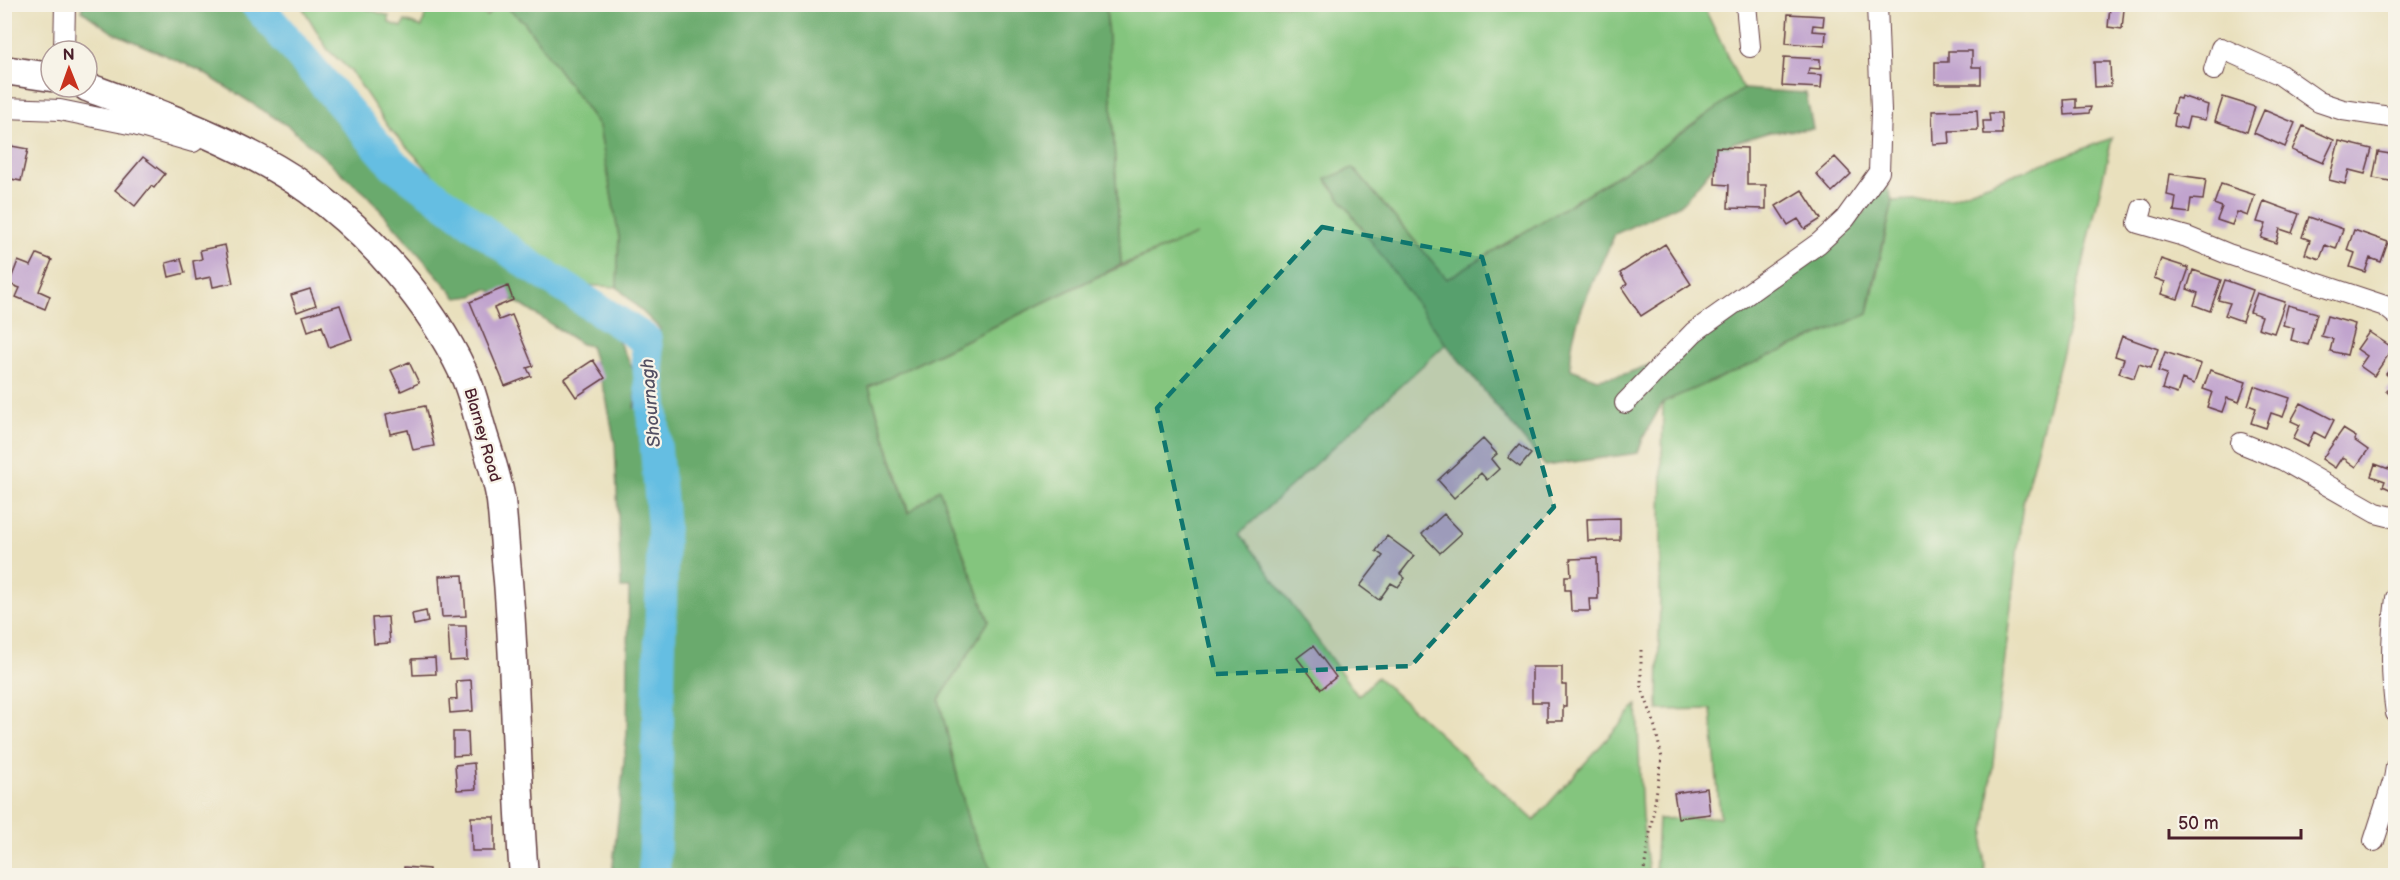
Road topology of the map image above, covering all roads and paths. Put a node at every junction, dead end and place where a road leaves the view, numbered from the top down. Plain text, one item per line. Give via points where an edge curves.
1 (65, 4) edge
2 (1746, 4) edge
3 (1877, 4) edge
4 (64, 39) edge
5 (1750, 47) dead end
6 (4, 70) edge
7 (2214, 70) dead end
8 (39, 74) edge
9 (99, 92) edge
10 (4, 108) edge
11 (2396, 118) edge
12 (198, 130) junction
13 (2142, 209) dead end
14 (2396, 315) edge
15 (1625, 403) dead end
16 (2241, 443) dead end
17 (2396, 518) edge
18 (2396, 598) edge
19 (1641, 650) dead end
20 (2396, 713) edge
21 (2396, 767) edge
22 (2374, 841) dead end
23 (524, 876) edge
24 (1643, 876) edge

1 - 4 street
2 - 5 street
3 - 15 street via 1879,172 1845,219 1819,243 1695,332
6 - 8 main road
7 - 11 street via 2221,48 2279,74 2319,102
9 - 12 main road, Blarney Road
10 - 12 street via 60,110 193,142
12 - 23 main road, Blarney Road via 260,160 307,189 359,233 410,287 463,372 501,500 513,646
13 - 14 street via 2138,223 2385,306
16 - 17 street via 2283,460 2376,513
18 - 20 street via 2391,630 2391,680
19 - 24 path via 1641,686 1662,758
21 - 22 street

